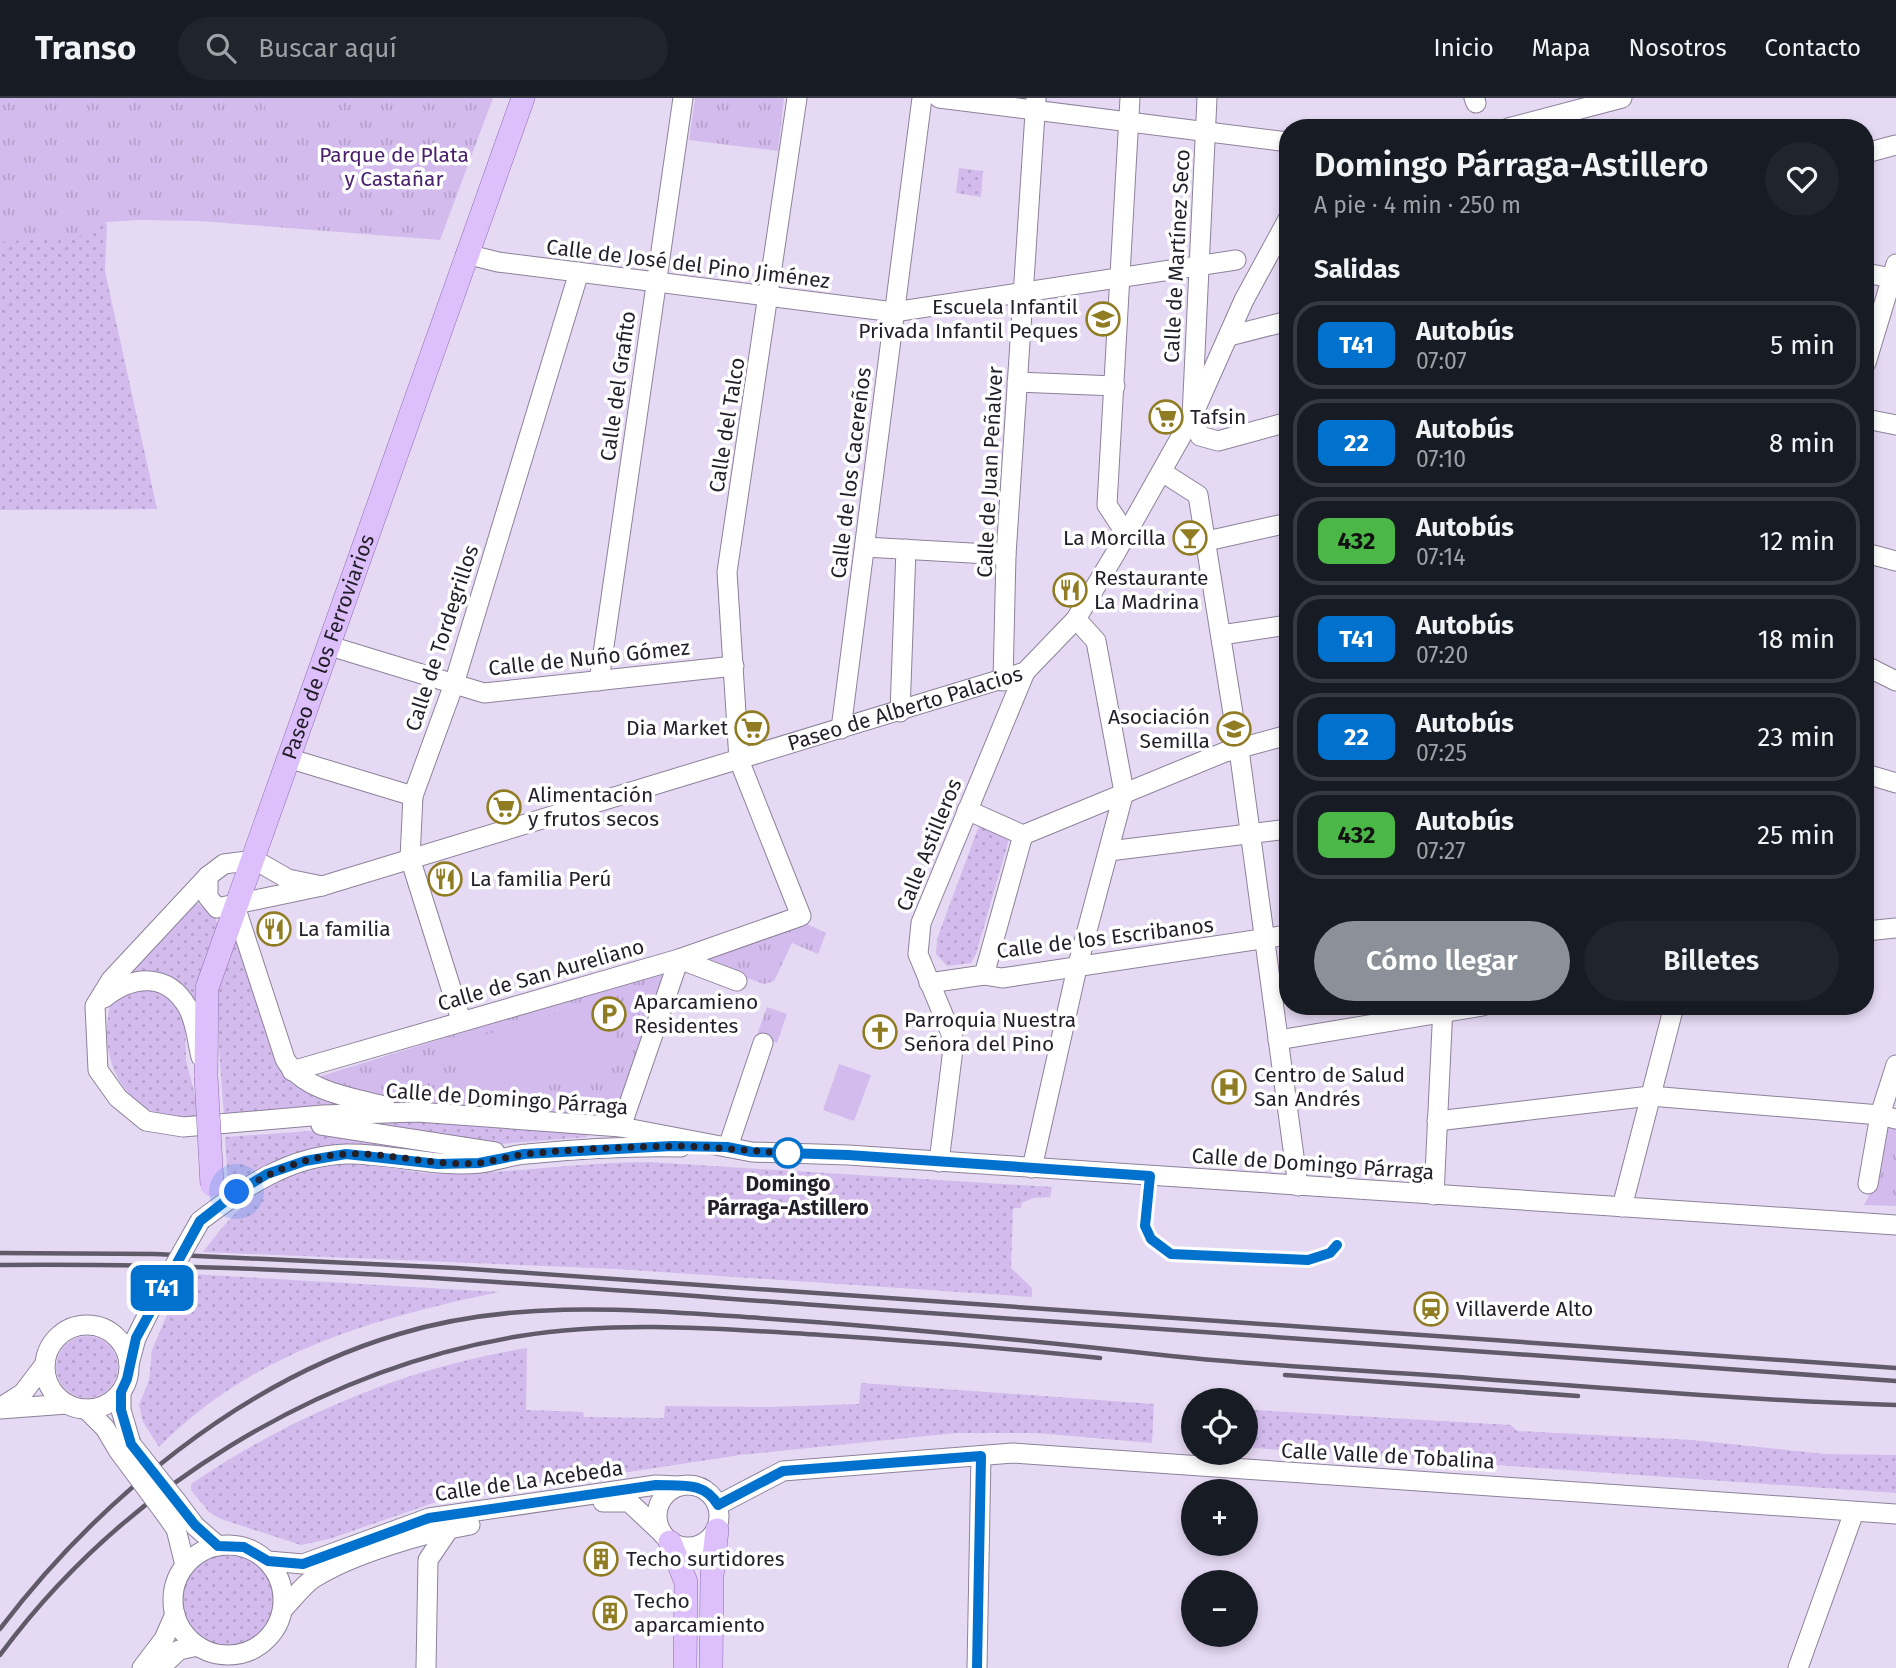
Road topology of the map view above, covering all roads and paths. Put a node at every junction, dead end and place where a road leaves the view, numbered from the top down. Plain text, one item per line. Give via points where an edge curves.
1 (523, 98) edge
2 (683, 98) edge
3 (797, 98) edge
4 (922, 98) edge
5 (939, 98) edge
6 (1130, 98) edge
7 (1207, 98) edge
8 (1622, 98) edge
9 (1036, 104) edge
10 (1542, 119) edge
11 (1129, 124) junction
12 (1205, 133) junction
13 (1279, 141) edge
14 (1896, 145) edge
15 (1874, 151) edge
16 (1279, 236) edge
17 (466, 254) junction
18 (1236, 260) dead end
19 (1198, 265) junction
20 (579, 272) junction
21 (1874, 273) edge
22 (1894, 274) edge
23 (1119, 277) junction
24 (656, 282) junction
25 (1024, 292) junction
26 (769, 299) junction
27 (894, 312) junction
28 (1279, 323) edge
29 (1229, 336) junction
30 (1874, 338) edge
31 (1017, 382) junction
32 (1115, 386) junction
33 (1192, 417) junction
34 (1874, 421) edge
35 (1279, 424) edge
36 (1896, 425) edge
37 (1162, 472) junction
38 (1279, 525) edge
39 (1126, 534) junction
40 (1206, 541) junction
41 (865, 547) junction
42 (906, 549) junction
43 (1006, 555) junction
44 (1874, 555) edge
45 (1896, 561) edge
46 (1076, 618) junction
47 (1279, 626) edge
48 (1221, 635) junction
49 (330, 646) junction
50 (734, 666) junction
51 (1874, 670) edge
52 (1025, 672) junction
53 (599, 681) junction
54 (1003, 681) junction
55 (1896, 681) edge
56 (454, 684) junction
57 (900, 712) junction
58 (841, 729) junction
59 (1279, 737) edge
60 (1238, 747) junction
61 (290, 759) junction
62 (739, 760) junction
63 (1874, 776) edge
64 (1896, 783) edge
65 (1124, 792) junction
66 (413, 796) junction
67 (967, 810) junction
68 (1279, 830) edge
69 (1249, 834) junction
70 (1023, 835) junction
71 (1109, 851) junction
72 (410, 858) junction
73 (255, 860) junction
74 (208, 876) junction
75 (322, 886) junction
76 (238, 906) junction
77 (801, 916) joint
78 (1896, 928) edge
79 (1874, 930) edge
80 (1279, 937) edge
81 (1265, 939) junction
82 (680, 959) junction
83 (1077, 968) junction
84 (984, 975) junction
85 (737, 981) dead end
86 (929, 983) junction
87 (95, 1006) junction
88 (1415, 1015) edge
89 (1442, 1015) edge
90 (1672, 1015) edge
91 (461, 1020) junction
92 (1278, 1040) junction
93 (763, 1043) dead end
94 (1896, 1065) edge
95 (292, 1071) junction
96 (206, 1076) junction
97 (1650, 1096) junction
98 (417, 1112) junction
99 (1888, 1117) edge
100 (278, 1120) junction
101 (1437, 1121) junction
102 (621, 1127) junction
103 (727, 1147) junction
104 (524, 1154) junction
105 (939, 1161) junction
106 (1032, 1168) junction
107 (1868, 1184) dead end
108 (212, 1185) joint
109 (1298, 1186) junction
110 (1434, 1195) junction
111 (1622, 1207) junction
112 (200, 1221) junction
113 (1896, 1225) edge
114 (155, 1300) junction
115 (109, 1331) junction
116 (45, 1364) junction
117 (129, 1364) junction
118 (121, 1392) junction
119 (66, 1404) junction
120 (0, 1408) edge
121 (86, 1409) junction
122 (125, 1447) junction
123 (981, 1456) junction
124 (679, 1486) junction
125 (718, 1505) junction
126 (170, 1507) junction
127 (1854, 1512) junction
128 (1896, 1514) edge
129 (449, 1529) junction
130 (717, 1530) junction
131 (666, 1537) junction
132 (405, 1542) junction
133 (218, 1546) junction
134 (428, 1560) junction
135 (268, 1561) junction
136 (185, 1565) junction
137 (283, 1608) junction
138 (175, 1614) junction
139 (252, 1650) junction
140 (209, 1655) edge
141 (142, 1668) edge
142 (160, 1668) edge
143 (237, 1668) edge
144 (426, 1668) edge
145 (685, 1668) edge
146 (711, 1668) edge
147 (977, 1668) edge
148 (1798, 1668) edge

1 - 17 main road, Paseo de los Ferroviarios
2 - 24 street, Calle del Grafito
3 - 26 street, Calle del Talco
4 - 27 street, Calle de los Cacereños
5 - 9 street
6 - 11 street
7 - 12 street, Calle de Martínez Seco
8 - 10 street
9 - 11 street
9 - 25 street, Calle de Juan Peñalver
11 - 12 street
11 - 23 street
12 - 13 street
12 - 19 street, Calle de Martínez Seco
14 - 15 street
16 - 29 street, Paseo de Alberto Palacios
17 - 20 street, Calle de José del Pino Jiménez
17 - 49 main road, Paseo de los Ferroviarios
18 - 19 street, Calle de José del Pino Jiménez
19 - 23 street, Calle de José del Pino Jiménez
19 - 33 street, Calle de Martínez Seco
20 - 24 street, Calle de José del Pino Jiménez
20 - 56 street, Calle de Tordegrillos
21 - 22 street
22 - 30 street
23 - 25 street, Calle de José del Pino Jiménez
23 - 32 street
24 - 26 street, Calle de José del Pino Jiménez
24 - 53 street, Calle del Grafito
25 - 27 street, Calle de José del Pino Jiménez
25 - 31 street, Calle de Juan Peñalver
26 - 27 street, Calle de José del Pino Jiménez
26 - 50 street, Calle del Talco via 727,572
27 - 41 street, Calle de los Cacereños
28 - 29 street
29 - 33 street, Paseo de Alberto Palacios
31 - 32 street
31 - 43 street, Calle de Juan Peñalver
32 - 39 street via 1107,505
33 - 35 street via 1200,436 1218,441
33 - 37 street, Paseo de Alberto Palacios
34 - 36 street
37 - 39 street, Paseo de Alberto Palacios
37 - 40 street via 1198,495
38 - 40 street
39 - 46 street, Paseo de Alberto Palacios
40 - 48 street
41 - 42 street
41 - 58 street, Calle de los Cacereños
42 - 43 street
42 - 57 street
43 - 54 street, Calle de Juan Peñalver
44 - 45 street
46 - 52 street, Paseo de Alberto Palacios
46 - 65 street via 1096,642
47 - 48 street
48 - 60 street
49 - 56 street, Calle de Nuño Gómez
49 - 61 main road, Paseo de los Ferroviarios
50 - 53 street, Calle de Nuño Gómez
50 - 62 street, Calle del Talco
51 - 55 street
52 - 54 street, Paseo de Alberto Palacios
52 - 67 street, Calle Astilleros
53 - 56 street, Calle de Nuño Gómez via 484,693
54 - 57 street, Paseo de Alberto Palacios
56 - 66 street, Calle de Tordegrillos
57 - 58 street, Paseo de Alberto Palacios
58 - 62 street, Paseo de Alberto Palacios
59 - 60 street
60 - 65 street
60 - 69 street
61 - 66 street
61 - 73 main road, Paseo de los Ferroviarios
62 - 72 street, Paseo de Alberto Palacios
62 - 77 street, Calle del Talco
63 - 64 street
65 - 70 street
65 - 71 street
66 - 72 street, Calle de Tordegrillos
67 - 70 street
67 - 86 street, Calle Astilleros via 921,923 918,954
68 - 69 street
69 - 71 street
69 - 81 street
70 - 84 street
71 - 83 street
72 - 75 street, Paseo de Alberto Palacios
72 - 91 street, Calle de Tordegrillos
73 - 74 street via 224,864
73 - 75 street, Paseo de Alberto Palacios via 288,879
73 - 76 main road, Paseo de los Ferroviarios
74 - 76 street, Paseo de Alberto Palacios via 208,897 217,908
74 - 87 street via 111,980
75 - 76 street, Paseo de Alberto Palacios
76 - 95 street
76 - 96 main road via 207,988
77 - 82 street, Calle de San Aureliano
78 - 79 street
80 - 81 street, Calle de los Escribanos
81 - 83 street, Calle de los Escribanos
81 - 92 street
82 - 85 street
82 - 91 street, Calle de San Aureliano
82 - 102 street
83 - 84 street, Calle de los Escribanos via 1002,978
83 - 106 street
84 - 86 street, Calle de los Escribanos
86 - 105 street, Calle Astilleros via 954,1041
87 - 96 street via 137,979 177,991 190,1011
87 - 100 street via 98,1070 117,1098 146,1121 183,1127
88 - 92 street
89 - 101 street
90 - 97 street
91 - 95 street, Calle de San Aureliano
92 - 109 street
93 - 103 street
94 - 99 street
95 - 98 street via 337,1095
96 - 108 main road, bridge
97 - 99 street
97 - 101 street
97 - 111 street
98 - 100 street, Calle de Domingo Párraga
98 - 102 street, Calle de Domingo Párraga
99 - 107 street
100 - 104 street, Calle de Domingo Párraga via 370,1131 478,1152
101 - 110 street
102 - 103 street, Calle de Domingo Párraga
103 - 104 street, Calle de Domingo Párraga
103 - 105 street, Calle de Domingo Párraga
104 - 112 street, Calle de Domingo Párraga via 479,1163 438,1164 346,1154 305,1161 267,1174
105 - 106 street, Calle de Domingo Párraga
106 - 109 street, Calle de Domingo Párraga
108 - 112 street
109 - 110 street, Calle de Domingo Párraga
110 - 111 street, Calle de Domingo Párraga
111 - 113 street, Calle de Domingo Párraga
112 - 114 street, bridge
114 - 115 street via 125,1325
114 - 117 street
115 - 116 street via 88,1325 67,1329 52,1344
115 - 117 street via 127,1351
116 - 119 street via 50,1387
116 - 120 street via 23,1393
117 - 118 street
118 - 121 street via 105,1405
118 - 122 street
119 - 120 street
119 - 121 street
121 - 122 street
122 - 126 street, bridge
123 - 125 street, Calle Valle de Tobalina via 783,1471
123 - 127 street, Calle Valle de Tobalina via 1048,1455
123 - 147 street
124 - 125 street via 707,1491
124 - 131 street via 669,1491 657,1514
124 - 135 street, Calle de La Acebeda via 656,1485 429,1518 303,1564
125 - 130 street
126 - 133 street
126 - 136 street
127 - 128 street, Calle Valle de Tobalina
127 - 148 street
129 - 131 street, Calle de La Acebeda via 604,1502 629,1502
129 - 132 street, Calle de La Acebeda
129 - 134 street
130 - 131 street via 695,1547 683,1547
130 - 146 main road
131 - 145 main road via 686,1583
132 - 134 street
132 - 137 street, Calle de La Acebeda via 313,1578
133 - 135 street via 244,1547
133 - 136 street
134 - 144 street
135 - 137 street via 281,1583
136 - 138 street via 174,1589
137 - 139 street via 273,1633
138 - 140 street via 184,1632
138 - 141 street via 164,1639
139 - 140 street
139 - 143 street
140 - 142 street via 179,1650

